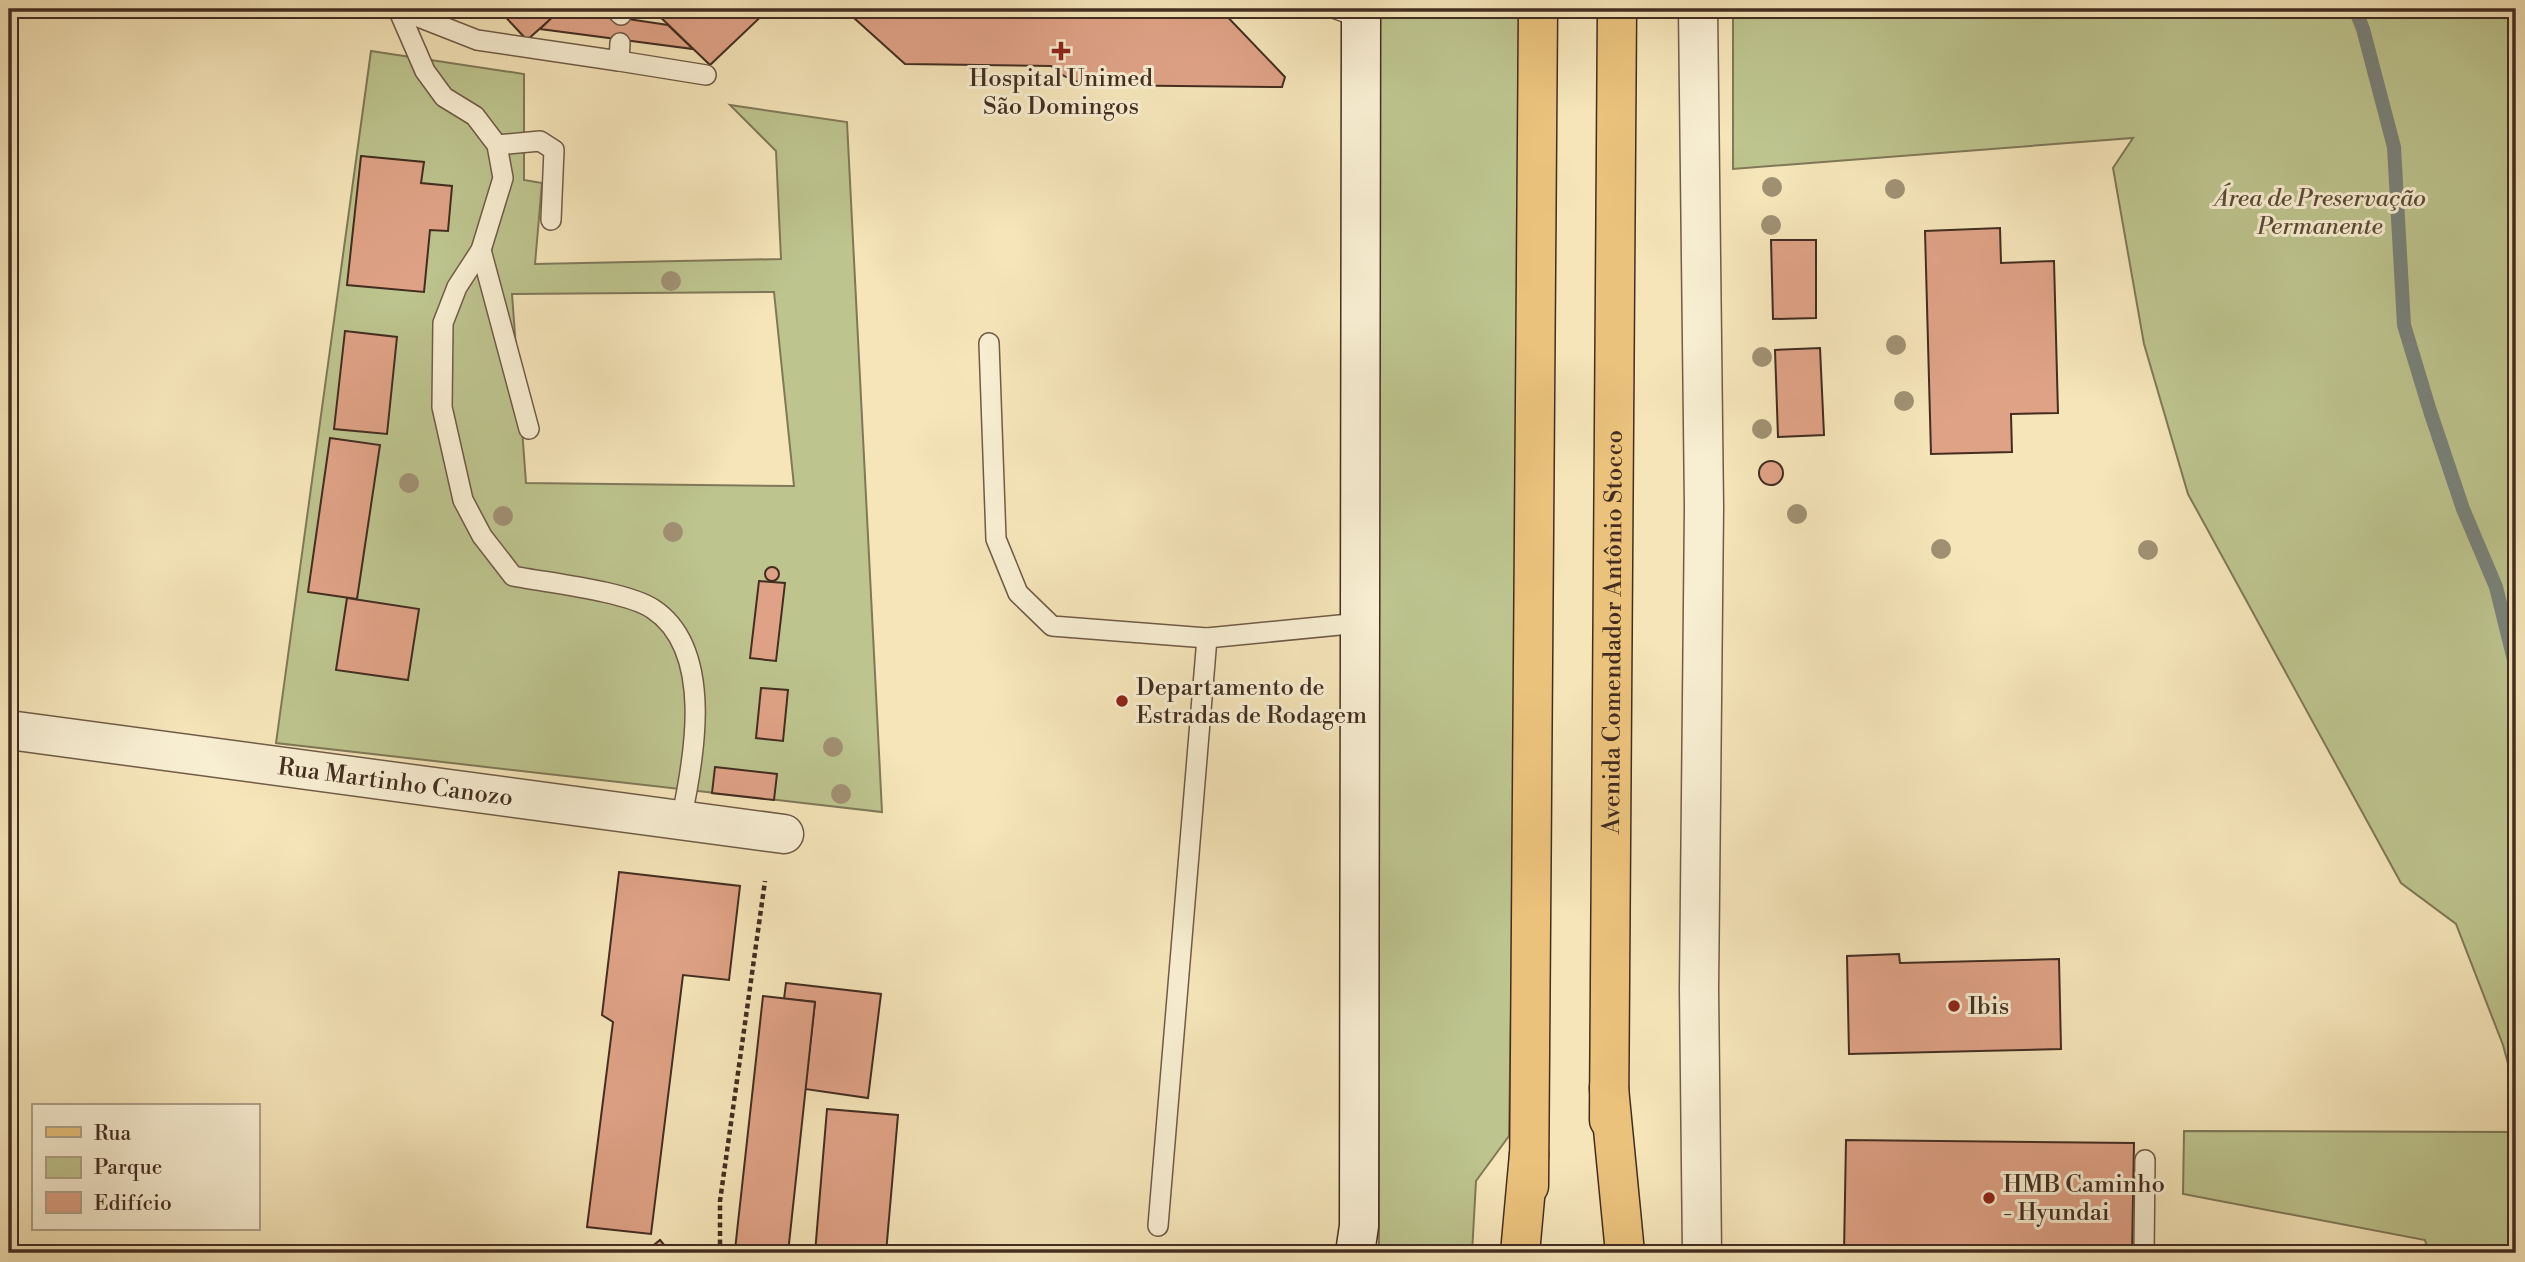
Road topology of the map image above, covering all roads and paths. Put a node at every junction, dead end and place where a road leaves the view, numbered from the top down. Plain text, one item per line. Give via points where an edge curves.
1 (398, 9) edge
2 (1538, 9) edge
3 (1617, 9) edge
4 (1698, 9) edge
5 (1353, 12) edge
6 (706, 75) dead end
7 (497, 145) junction
8 (551, 220) dead end
9 (481, 250) junction
10 (989, 343) dead end
11 (529, 429) dead end
12 (1360, 623) junction
13 (1207, 638) junction
14 (9, 730) edge
15 (681, 820) junction
16 (784, 834) dead end
17 (765, 881) dead end
18 (1609, 1088) junction
19 (1529, 1154) junction
20 (2145, 1160) dead end
21 (1158, 1226) dead end
22 (720, 1253) edge
23 (1355, 1253) edge
24 (1520, 1253) edge
25 (1530, 1253) edge
26 (1610, 1253) edge
27 (1625, 1253) edge
28 (1702, 1253) edge
29 (2144, 1253) edge

1 - 6 lane via 477,40 619,52
1 - 7 lane via 425,71 444,97 475,116
2 - 19 main road
3 - 18 main road, Avenida Comendador Antônio Stocco
4 - 28 street via 1704,507 1699,989
5 - 12 street
7 - 8 lane via 540,141 554,149
7 - 9 lane via 503,178
9 - 11 lane
9 - 15 lane via 457,287 443,323 442,407 463,500 482,537 513,576 618,596 653,609 673,629 686,649 696,732
10 - 13 lane via 996,539 1018,593 1052,626
12 - 13 lane
12 - 23 street via 1359,1226
13 - 21 lane
14 - 15 street, Rua Martinho Canozo
15 - 16 street, Rua Martinho Canozo
17 - 22 path via 720,1201
18 - 26 main road, Avenida Comendador Antônio Stocco
18 - 27 main road
19 - 24 main road
19 - 25 main road
20 - 29 lane

